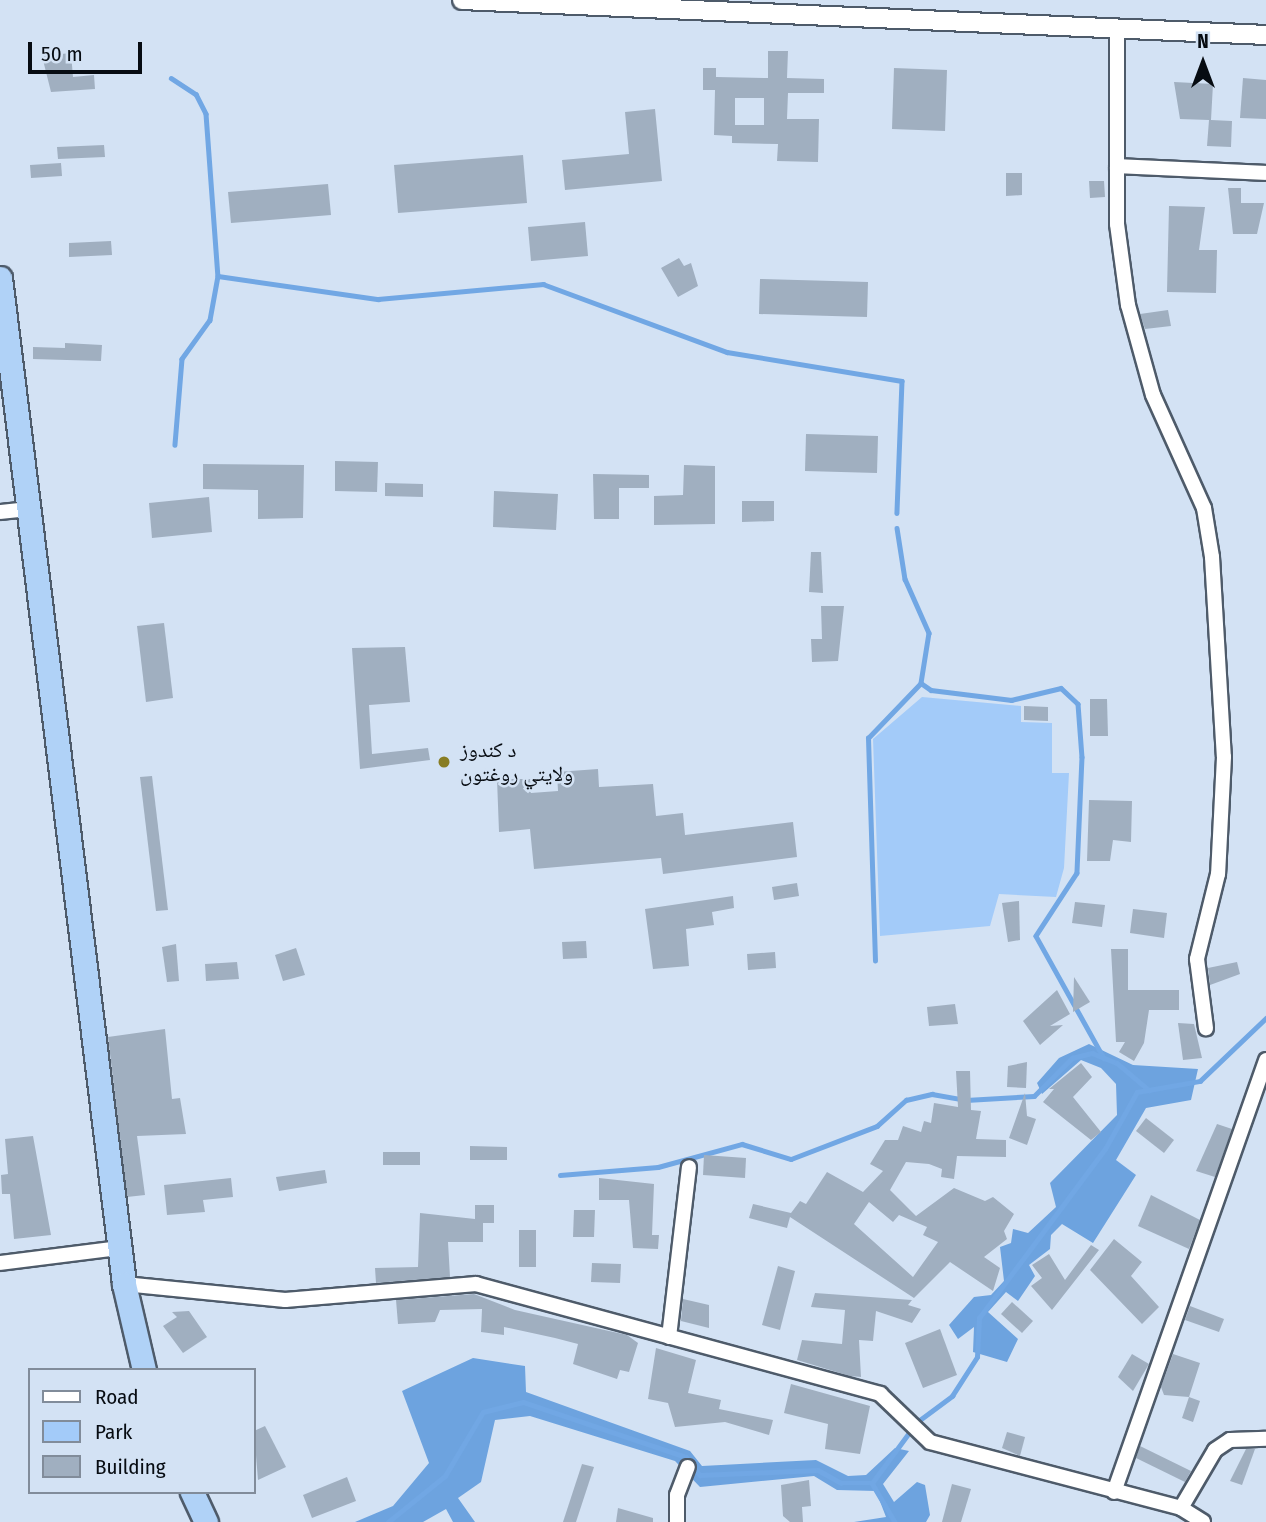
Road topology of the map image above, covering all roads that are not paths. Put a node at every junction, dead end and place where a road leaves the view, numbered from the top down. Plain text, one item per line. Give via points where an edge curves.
1 (462, 0) edge
2 (716, 8) edge
3 (1117, 30) junction
4 (1266, 35) edge
5 (1117, 166) junction
6 (1266, 173) edge
7 (0, 278) edge
8 (31, 509) junction
9 (0, 512) edge
10 (1206, 1028) dead end
11 (1266, 1060) edge
12 (689, 1167) dead end
13 (119, 1248) junction
14 (0, 1263) edge
15 (124, 1284) junction
16 (669, 1336) junction
17 (144, 1368) edge
18 (1266, 1440) edge
19 (688, 1467) dead end
20 (1114, 1492) junction
21 (192, 1494) edge
22 (1181, 1508) junction
23 (206, 1522) edge
24 (677, 1522) edge
25 (1203, 1522) edge

1 - 2 street
2 - 3 street
3 - 4 street
3 - 5 street
5 - 6 street
5 - 10 street via 1117,224 1137,346 1204,508 1212,557 1224,757 1218,874 1196,959
7 - 8 highway
8 - 9 street
8 - 13 highway
11 - 20 street
12 - 16 street
13 - 14 street
13 - 15 highway
15 - 16 street via 285,1300 476,1284
15 - 17 highway
16 - 20 street via 880,1394 930,1442
18 - 22 street via 1230,1440 1216,1450
19 - 24 street via 677,1495
20 - 22 street
21 - 23 highway
22 - 25 street

